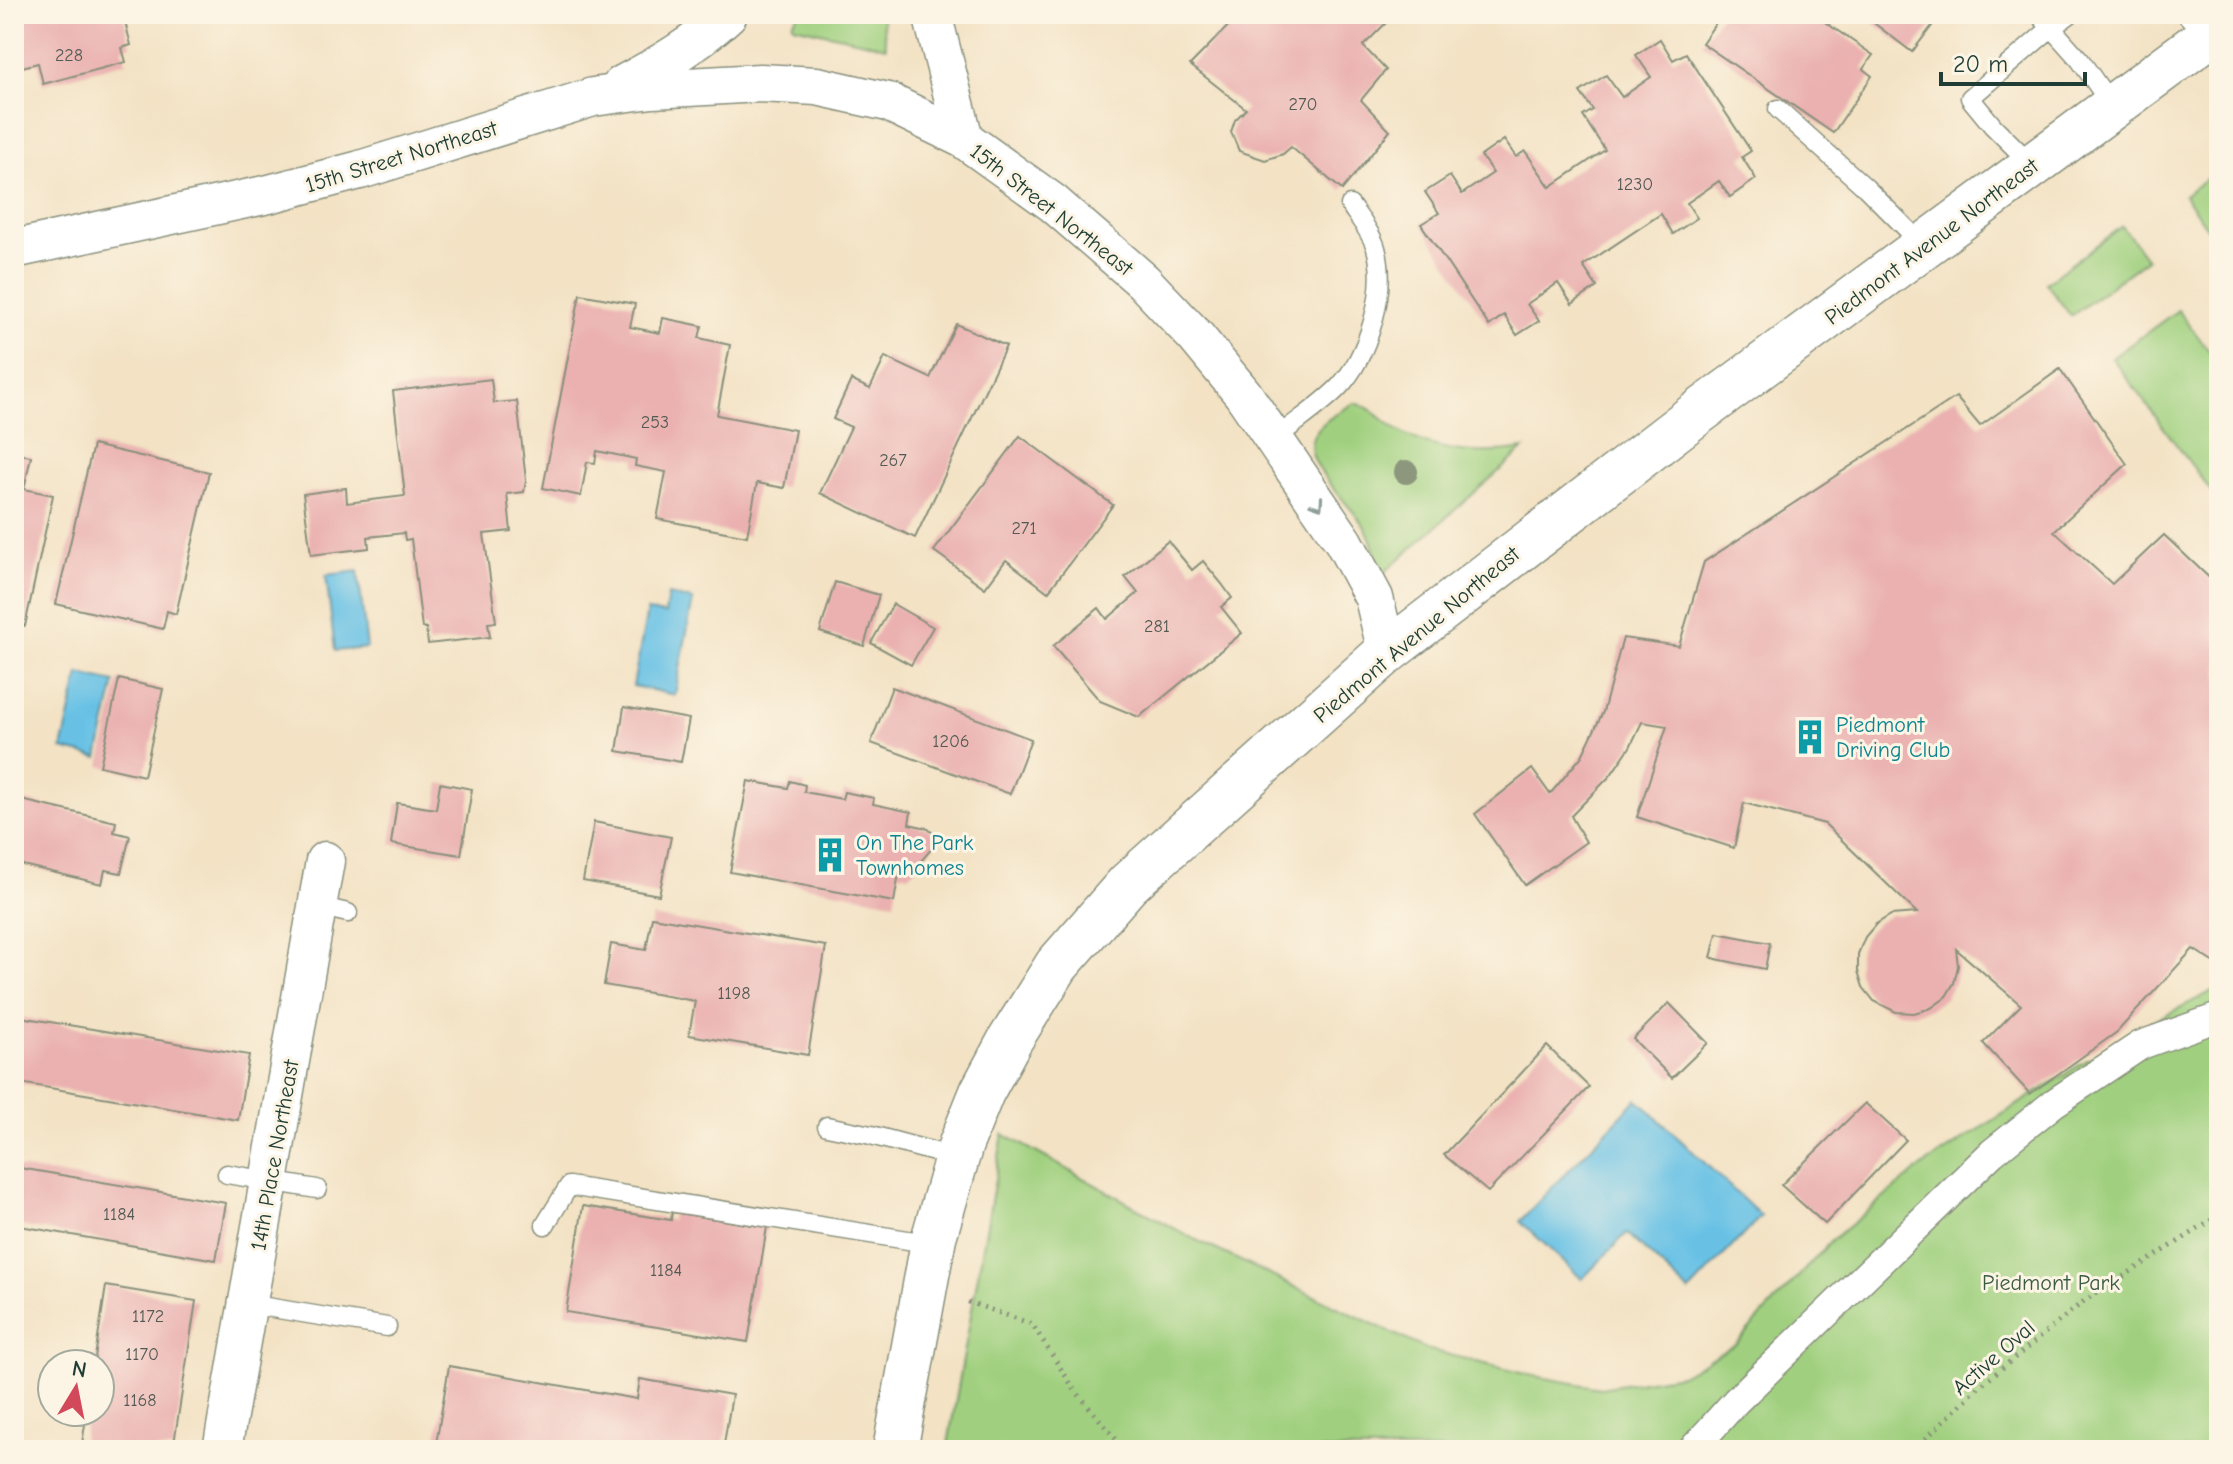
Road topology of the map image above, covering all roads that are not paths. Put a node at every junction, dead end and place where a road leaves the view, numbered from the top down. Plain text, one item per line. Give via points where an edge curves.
1 (728, 14) edge
2 (932, 14) edge
3 (2070, 14) edge
4 (2045, 21) edge
5 (2204, 26) edge
6 (593, 97) junction
7 (2112, 106) junction
8 (1778, 109) dead end
9 (964, 139) junction
10 (2032, 165) junction
11 (1350, 205) dead end
12 (1924, 246) junction
13 (14, 249) edge
14 (1275, 439) junction
15 (1387, 652) junction
16 (325, 861) dead end
17 (2219, 1017) edge
18 (827, 1126) dead end
19 (957, 1158) junction
20 (227, 1174) dead end
21 (269, 1182) junction
22 (317, 1189) dead end
23 (545, 1225) dead end
24 (933, 1244) junction
25 (248, 1304) junction
26 (387, 1327) dead end
27 (222, 1450) edge
28 (895, 1450) edge
29 (1692, 1450) edge

1 - 6 street via 665,62
2 - 9 street
3 - 4 lane
4 - 7 lane
4 - 10 lane via 1970,98
5 - 7 main road, Piedmont Avenue Northeast
6 - 9 street, 15th Street Northeast via 711,85 817,86 888,102
6 - 13 street, 15th Street Northeast via 269,194
7 - 10 main road, Piedmont Avenue Northeast
8 - 12 lane
9 - 14 street, 15th Street Northeast via 1053,203 1143,281 1196,337
10 - 12 main road, Piedmont Avenue Northeast
11 - 14 lane via 1376,248 1371,330 1337,388
12 - 15 main road, Piedmont Avenue Northeast
14 -> 15 street, 15th Street Northeast via 1361,571 1374,598
15 - 19 main road, Piedmont Avenue Northeast via 1128,884 1057,965 982,1092
16 - 21 street, 14th Place Northeast via 333,910
17 - 29 street via 2141,1045 2054,1103 1992,1153
18 - 19 lane
19 - 24 main road, Piedmont Avenue Northeast
20 - 21 lane
21 - 22 lane
21 - 25 street, 14th Place Northeast
23 - 24 lane via 569,1186
24 - 28 main road, Piedmont Avenue Northeast
25 - 26 lane
25 - 27 street, 14th Place Northeast

